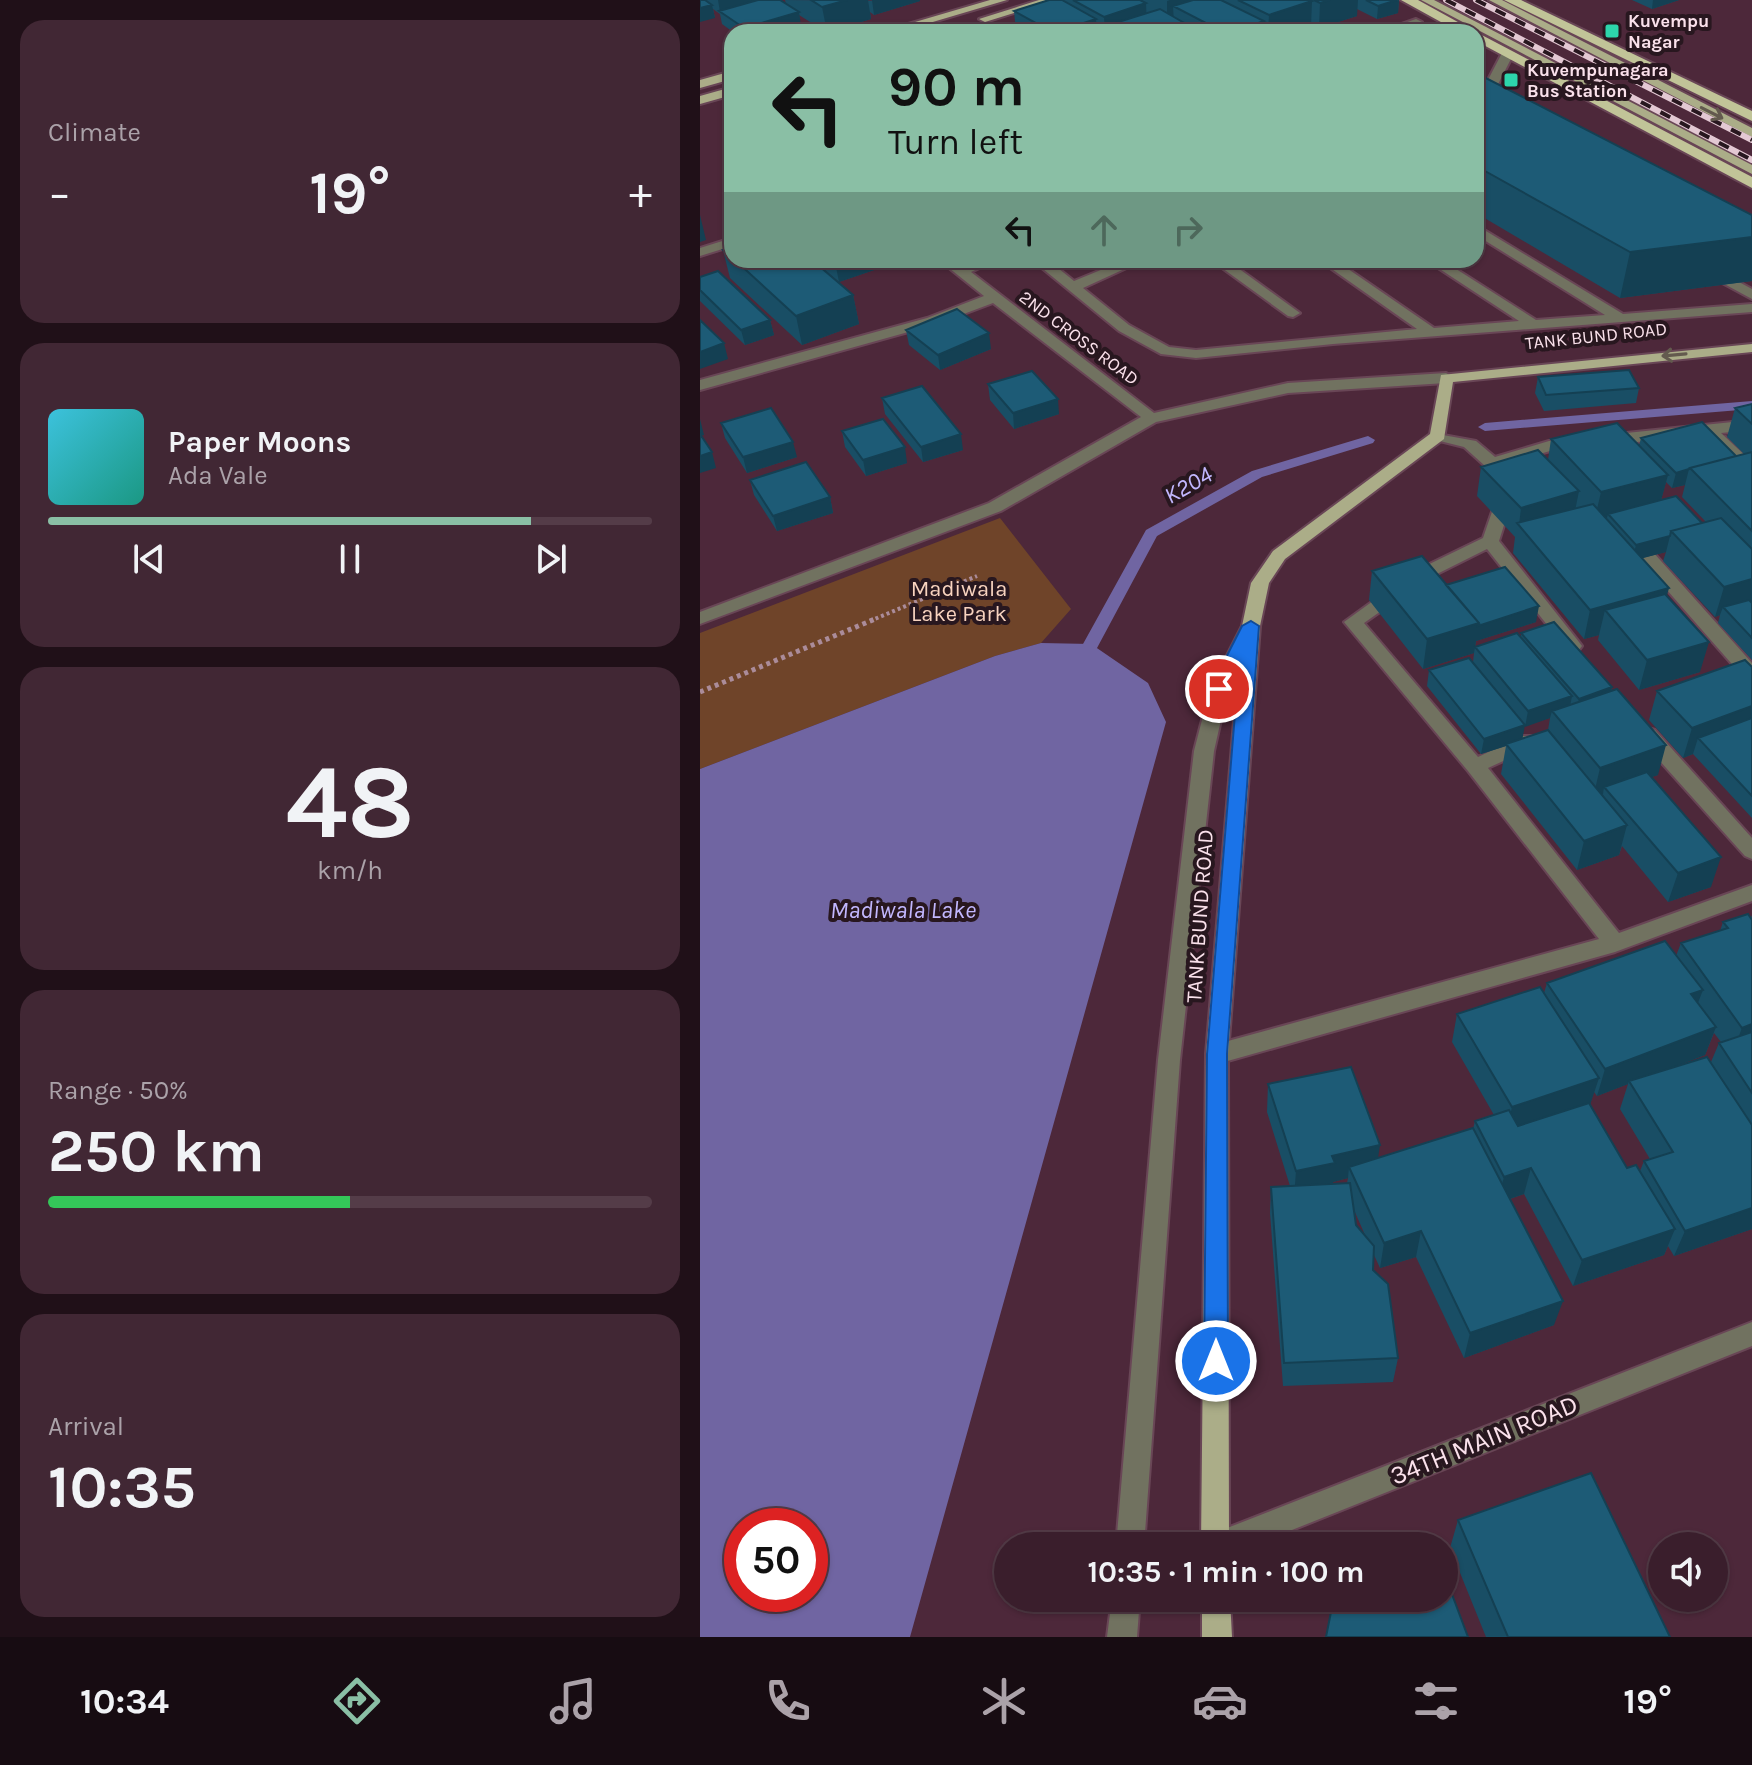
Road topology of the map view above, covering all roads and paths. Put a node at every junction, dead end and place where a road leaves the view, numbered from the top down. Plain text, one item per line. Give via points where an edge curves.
1 (1002, 0) edge
2 (1051, 0) edge
3 (1408, 0) edge
4 (1426, 0) edge
5 (1494, 0) edge
6 (1511, 0) edge
7 (1416, 22) dead end
8 (916, 24) edge
9 (967, 24) dead end
10 (1410, 24) edge
11 (1454, 24) edge
12 (1472, 24) edge
13 (1484, 30) edge
14 (1484, 40) edge
15 (1508, 53) junction
16 (724, 77) edge
17 (700, 84) edge
18 (1484, 89) edge
19 (724, 94) edge
20 (1484, 99) edge
21 (700, 100) edge
22 (1512, 112) edge
23 (1750, 114) edge
24 (1752, 133) edge
25 (1752, 170) edge
26 (1752, 183) edge
27 (1484, 234) edge
28 (724, 244) edge
29 (700, 252) edge
30 (1697, 263) edge
31 (955, 268) edge
32 (970, 268) edge
33 (1049, 268) edge
34 (1118, 268) edge
35 (1229, 268) edge
36 (1338, 268) edge
37 (1445, 268) edge
38 (960, 272) junction
39 (1073, 287) junction
40 (1752, 295) edge
41 (992, 298) junction
42 (1752, 308) edge
43 (1293, 313) dead end
44 (1620, 318) junction
45 (1534, 325) junction
46 (1432, 333) junction
47 (1752, 348) edge
48 (1446, 378) junction
49 (700, 385) edge
50 (1151, 418) junction
51 (1752, 425) edge
52 (1710, 431) junction
53 (1438, 436) junction
54 (1600, 438) junction
55 (1624, 460) edge
56 (1492, 463) junction
57 (1752, 471) edge
58 (1620, 526) edge
59 (1490, 541) junction
60 (977, 576) dead end
61 (700, 618) edge
62 (1251, 626) junction
63 (1588, 665) edge
64 (1752, 675) edge
65 (700, 692) edge
66 (1638, 725) edge
67 (1546, 734) edge
68 (1475, 766) junction
69 (1752, 851) edge
70 (1752, 893) edge
71 (1615, 943) junction
72 (1217, 1054) junction
73 (1752, 1334) edge
74 (1131, 1532) edge
75 (1216, 1532) edge
76 (1251, 1532) edge
77 (1125, 1612) edge
78 (1216, 1612) edge
79 (1122, 1637) edge
80 (1217, 1637) edge

1 - 8 main road
2 - 9 main road
3 - 11 highway
4 - 12 main road
5 -> 24 main road
6 - 23 highway
7 - 10 street
13 - 25 main road
14 - 15 highway
15 - 18 street
15 - 26 highway
16 - 17 main road
19 - 21 main road
20 - 22 street
27 - 44 street
28 - 29 street
30 - 40 street
31 - 38 street, 2ND CROSS ROAD
32 - 38 street
33 - 39 street
34 - 39 street
35 - 43 street
36 - 46 street
37 - 45 street
38 - 41 street, 2ND CROSS ROAD
39 - 46 street via 1124,328 1166,351 1196,354
41 - 49 street via 932,321
41 - 50 street, 2ND CROSS ROAD
42 - 44 street
44 - 45 street
45 - 46 street
47 -> 48 main road, TANK BUND ROAD
48 - 50 street, TANK BUND ROAD via 1288,388
48 - 53 main road
50 - 61 street, TANK BUND ROAD via 995,507
51 - 52 street
52 - 54 street
52 - 57 street
53 - 56 street via 1470,444
53 - 62 main road, TANK BUND ROAD via 1279,555 1260,583
54 - 55 street
54 - 56 street
56 - 59 street via 1503,503
58 - 64 street
59 - 63 street
59 - 68 street via 1419,576 1353,622
60 - 65 path
62 - 72 main road, TANK BUND ROAD
62 - 74 street via 1219,689 1204,751 1169,1060
66 - 69 street
67 - 68 street
68 - 71 street
70 - 71 street
71 - 72 street
72 - 75 main road, TANK BUND ROAD
73 - 76 street, 34TH MAIN ROAD
77 - 79 street
78 - 80 main road

